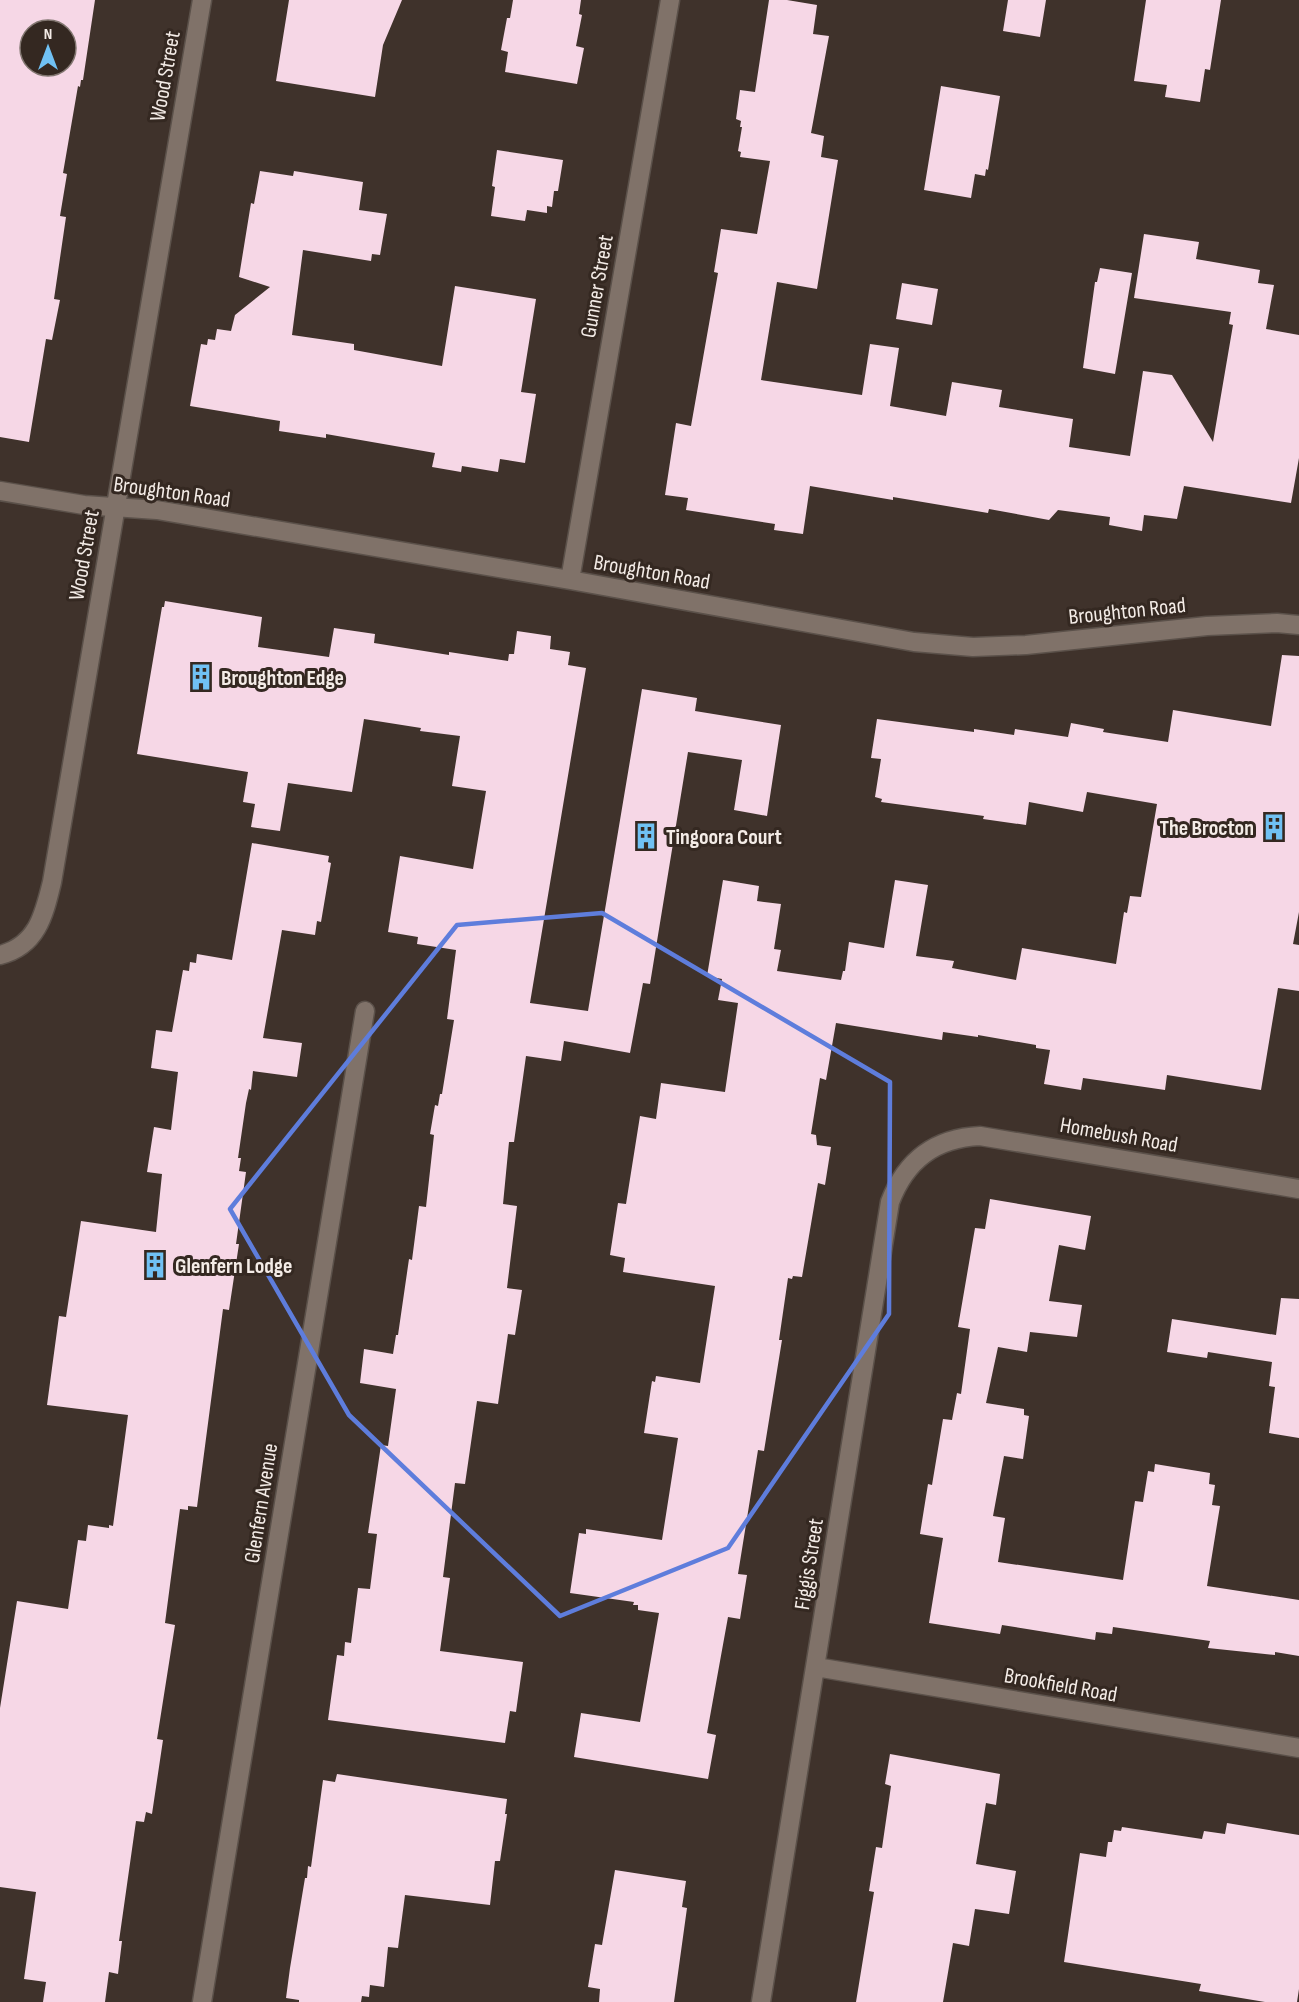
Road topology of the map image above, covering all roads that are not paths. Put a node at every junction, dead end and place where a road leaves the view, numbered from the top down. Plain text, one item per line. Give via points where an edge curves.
1 (202, 0) edge
2 (670, 0) edge
3 (0, 491) edge
4 (115, 507) junction
5 (570, 580) junction
6 (1299, 625) edge
7 (0, 955) edge
8 (365, 1011) dead end
9 (932, 1149) joint
10 (1299, 1189) edge
11 (816, 1667) junction
12 (1299, 1748) edge
13 (202, 2002) edge
14 (761, 2002) edge

1 - 4 street, Wood Street
2 - 5 street, Gunner Street
3 - 4 street, Broughton Road
4 - 5 street, Broughton Road via 145,508
4 - 7 street, Wood Street via 48,902 26,943
5 - 6 street, Broughton Road via 914,642 973,647 1207,626
8 - 13 street, Glenfern Avenue
9 - 10 street, Homebush Road via 965,1137 989,1137
9 - 11 street, Figgis Street via 911,1166 890,1202
11 - 12 street, Brookfield Road
11 - 14 street, Figgis Street

